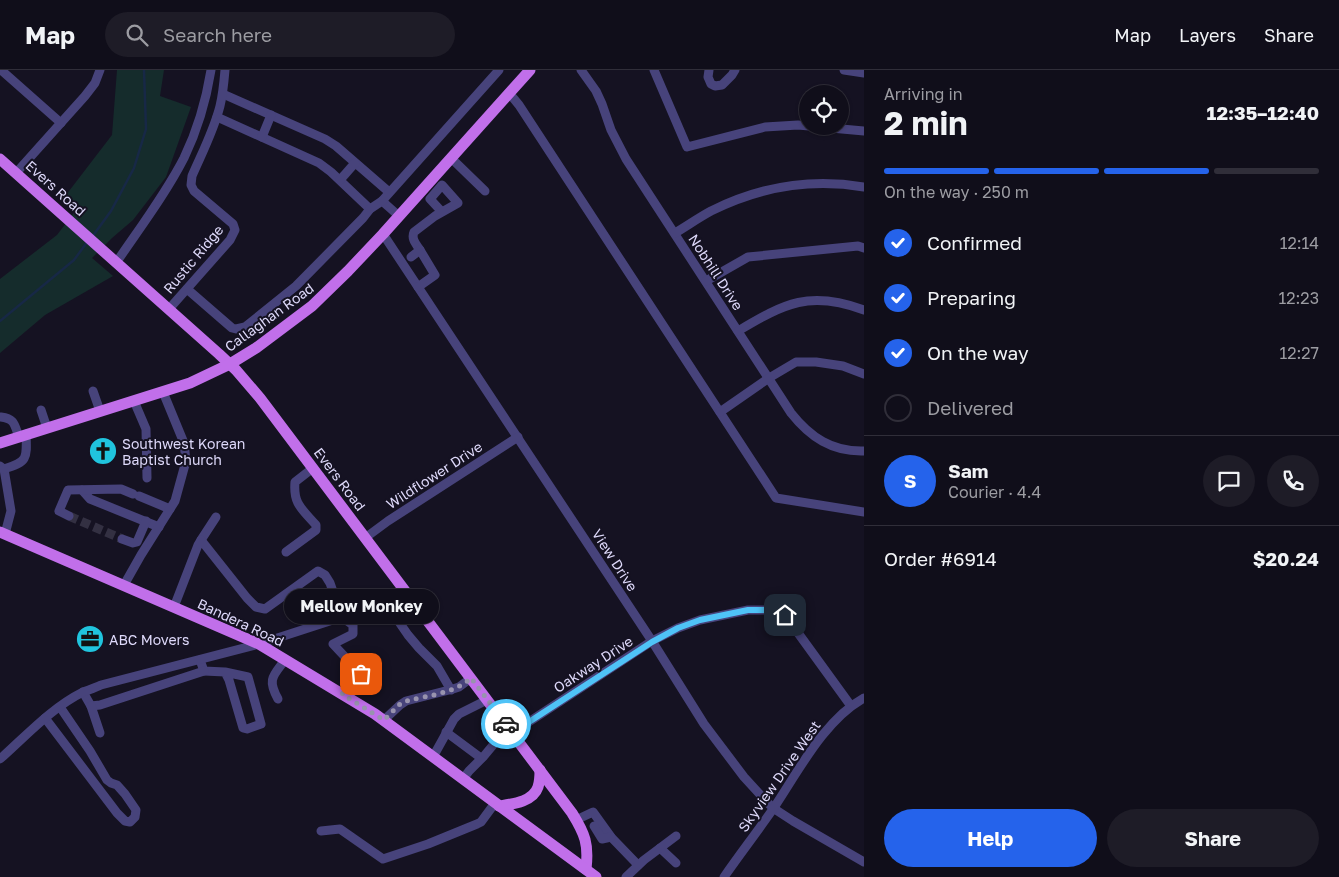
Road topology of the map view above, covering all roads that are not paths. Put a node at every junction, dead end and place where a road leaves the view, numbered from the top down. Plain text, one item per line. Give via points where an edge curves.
1 (1, 70) edge
2 (100, 70) edge
3 (211, 70) edge
4 (225, 70) edge
5 (499, 70) edge
6 (530, 70) edge
7 (581, 70) edge
8 (654, 70) edge
9 (709, 70) edge
10 (735, 70) edge
11 (844, 70) edge
12 (864, 73) edge
13 (509, 93) junction
14 (223, 94) junction
15 (205, 100) junction
16 (220, 106) junction
17 (271, 115) junction
18 (217, 117) junction
19 (61, 123) junction
20 (864, 132) edge
21 (262, 137) junction
22 (452, 158) junction
23 (0, 159) edge
24 (355, 163) junction
25 (16, 173) junction
26 (340, 180) junction
27 (864, 187) edge
28 (485, 191) dead end
29 (390, 192) junction
30 (382, 200) junction
31 (370, 209) junction
32 (442, 212) dead end
33 (398, 216) junction
34 (675, 233) junction
35 (383, 234) junction
36 (864, 248) edge
37 (420, 250) junction
38 (410, 257) dead end
39 (116, 262) junction
40 (706, 281) junction
41 (418, 286) junction
42 (187, 289) junction
43 (169, 309) junction
44 (864, 310) edge
45 (738, 330) junction
46 (230, 364) junction
47 (864, 374) edge
48 (769, 378) junction
49 (93, 391) dead end
50 (163, 392) junction
51 (134, 401) junction
52 (41, 410) dead end
53 (100, 411) junction
54 (720, 412) junction
55 (1, 417) edge
56 (47, 428) junction
57 (23, 436) junction
58 (518, 437) junction
59 (0, 442) edge
60 (864, 451) edge
61 (2, 467) edge
62 (313, 468) junction
63 (147, 478) dead end
64 (82, 490) junction
65 (4, 492) edge
66 (170, 509) junction
67 (864, 512) edge
68 (69, 516) dead end
69 (216, 517) dead end
70 (146, 521) junction
71 (159, 527) junction
72 (2, 533) edge
73 (122, 538) tunnel mouth
74 (365, 538) junction
75 (202, 540) junction
76 (286, 552) dead end
77 (124, 585) junction
78 (411, 599) junction
79 (388, 606) junction
80 (174, 607) junction
81 (342, 617) junction
82 (652, 642) junction
83 (259, 644) junction
84 (200, 660) junction
85 (285, 660) junction
86 (204, 671) junction
87 (225, 672) junction
88 (471, 678) junction
89 (452, 690) junction
90 (83, 692) junction
91 (342, 694) junction
92 (864, 698) edge
93 (278, 699) dead end
94 (487, 700) junction
95 (91, 706) junction
96 (851, 706) junction
97 (60, 707) junction
98 (45, 718) junction
99 (384, 720) junction
100 (510, 730) junction
101 (446, 732) junction
102 (100, 733) dead end
103 (433, 757) junction
104 (481, 758) junction
105 (0, 759) edge
106 (540, 770) junction
107 (463, 779) junction
108 (497, 804) junction
109 (773, 808) junction
110 (576, 820) junction
111 (597, 824) junction
112 (321, 831) dead end
113 (582, 831) junction
114 (676, 836) dead end
115 (660, 848) junction
116 (864, 862) edge
117 (676, 863) dead end
118 (638, 865) junction
119 (582, 873) edge
120 (596, 877) edge
121 (626, 877) edge
122 (724, 877) edge

1 - 19 street
2 - 19 street via 85,96
3 - 15 street
4 - 14 street
5 - 29 street, Callaghan Road
6 - 13 main road, Callaghan Road
7 - 34 street, Nobhill Drive via 596,91 626,159
8 - 20 street via 687,147 765,127 798,125
9 - 10 street via 708,77 715,86 722,86
11 - 12 street
13 - 22 main road, Callaghan Road
13 - 54 street
14 - 16 street
14 - 17 street
15 - 16 street
15 - 39 street via 183,159
16 - 18 street
17 - 21 street
17 - 24 street via 325,139
18 - 21 street
18 - 42 street, Rustic Ridge via 191,185 233,224 235,230
19 - 25 street
21 - 26 street via 311,159
22 - 28 street
22 - 33 main road, Callaghan Road
23 - 25 main road, Evers Road
24 - 26 street
24 - 29 street
25 - 39 main road, Evers Road
26 - 31 street
27 - 34 street via 818,183 784,186 711,211
29 - 30 street, Callaghan Road
30 - 31 street, Callaghan Road
30 - 33 street
31 - 42 street, Callaghan Road via 296,286 245,327 236,329 226,324
32 - 37 street via 414,232 414,240
33 - 35 main road, Callaghan Road
34 - 40 street, Nobhill Drive
35 - 41 street, View Drive
35 - 46 main road, Callaghan Road via 312,306
36 - 40 street via 748,257
37 - 38 street
37 - 41 street via 435,275
39 - 43 main road, Evers Road
40 - 45 street, Nobhill Drive
41 - 58 street, View Drive
42 - 43 street, Rustic Ridge
43 - 46 main road, Evers Road
44 - 45 street via 831,300 805,301 783,306
45 - 48 street, Nobhill Drive
46 - 50 main road, Callaghan Road
46 - 62 main road, Evers Road
47 - 48 street via 843,366 796,362
48 - 54 street
48 - 60 street, Nobhill Drive via 800,424 814,436 835,447
49 - 53 street
50 - 51 main road, Callaghan Road
50 - 66 street via 184,443 186,461
51 - 53 main road, Callaghan Road
51 - 63 street via 146,429
52 - 56 street
53 - 56 main road, Callaghan Road
54 - 67 street via 776,498
55 - 57 street via 13,421
56 - 57 main road, Callaghan Road
57 - 59 main road, Callaghan Road
57 - 61 street via 27,452 23,461
58 - 74 street, Wildflower Drive
58 - 82 street, View Drive
61 - 65 street
62 - 74 main road, Evers Road
62 - 76 street via 295,482 294,490 296,501 316,525 316,530
64 - 66 street via 121,489
64 - 68 street via 68,490 59,511
64 - 70 street via 90,499
65 - 72 street via 11,511
66 - 71 street
69 - 75 street
70 - 71 street
70 - 73 street via 137,542
71 - 77 street
72 - 77 main road, Bandera Road
74 - 78 main road, Evers Road
75 - 80 street
75 - 81 street via 256,607 265,609 318,571 330,583
77 - 80 main road, Bandera Road
78 - 79 street
78 - 88 main road, Evers Road
79 - 81 street
79 - 89 street via 419,648 438,666
80 - 83 main road, Bandera Road
81 - 83 street
81 - 91 street via 352,626 353,634 334,644 361,674
82 - 96 street, Oakway Drive via 700,620 748,610 776,610 785,615
82 - 100 street, Oakway Drive
82 - 109 street, View Drive via 704,724
83 - 84 street
83 - 85 main road, Bandera Road
84 - 86 street
84 - 90 street
85 - 91 main road, Bandera Road
85 - 93 street via 273,676
86 - 87 street
86 - 95 street
87 - 87 street via 243,728 261,724 248,676
88 - 89 street
88 - 94 main road, Evers Road
89 - 99 street via 406,701
90 - 95 street
90 - 97 street
91 - 99 main road, Bandera Road
92 - 96 street, Skyview Drive West
94 - 100 main road, Evers Road
94 - 101 street via 459,714
95 - 102 street
96 - 109 street, Skyview Drive West via 810,752
97 - 98 street
97 - 98 street via 107,780 117,785 136,810 136,818 124,822
98 - 105 street
99 - 103 main road, Bandera Road
100 - 104 street, Oakway Drive
100 - 106 main road, Evers Road
101 - 103 street
101 - 104 street
103 - 107 main road, Bandera Road
104 - 107 street, Oakway Drive
106 - 108 main road via 535,793 517,803
106 - 110 main road, Evers Road
107 - 108 main road, Bandera Road
108 - 112 street via 477,824 383,859 340,829
108 - 119 main road, Bandera Road
109 - 116 street, View Drive
109 - 122 street, Skyview Drive West
110 - 111 street via 593,812
110 - 113 main road, Evers Road
111 - 113 street
111 - 118 street via 602,840 611,837
113 - 119 main road, Evers Road via 588,853
114 - 115 street
115 - 117 street
115 - 118 street
118 - 121 street
119 - 120 main road, Bandera Road

